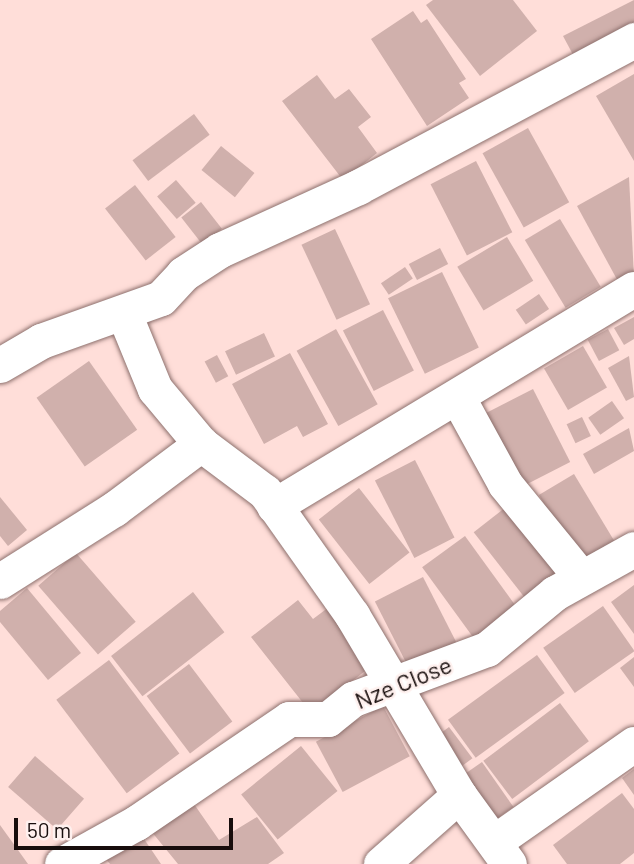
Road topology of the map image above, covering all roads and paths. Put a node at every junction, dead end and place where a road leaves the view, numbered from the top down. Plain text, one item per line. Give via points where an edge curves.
1 (634, 40) edge
2 (634, 289) edge
3 (125, 316) junction
4 (0, 365) edge
5 (458, 398) junction
6 (201, 444) junction
7 (274, 506) junction
8 (634, 549) edge
9 (580, 576) junction
10 (0, 581) edge
11 (396, 682) junction
12 (634, 744) edge
13 (459, 794) junction
14 (501, 853) edge
15 (62, 864) edge
16 (381, 864) edge

1 - 3 street via 358,187 220,250 183,274 161,298
2 - 5 street
3 - 4 street via 41,341
3 - 6 street via 155,389
5 - 7 street
5 - 9 street via 505,484
6 - 7 street via 265,492
6 - 10 street via 114,509
7 - 11 street
8 - 9 street, Nze Close
9 - 11 street, Nze Close via 487,649
11 - 13 street
11 - 15 street, Nze Close via 315,724 289,719 136,823
12 - 14 street
13 - 14 street
13 - 16 street

